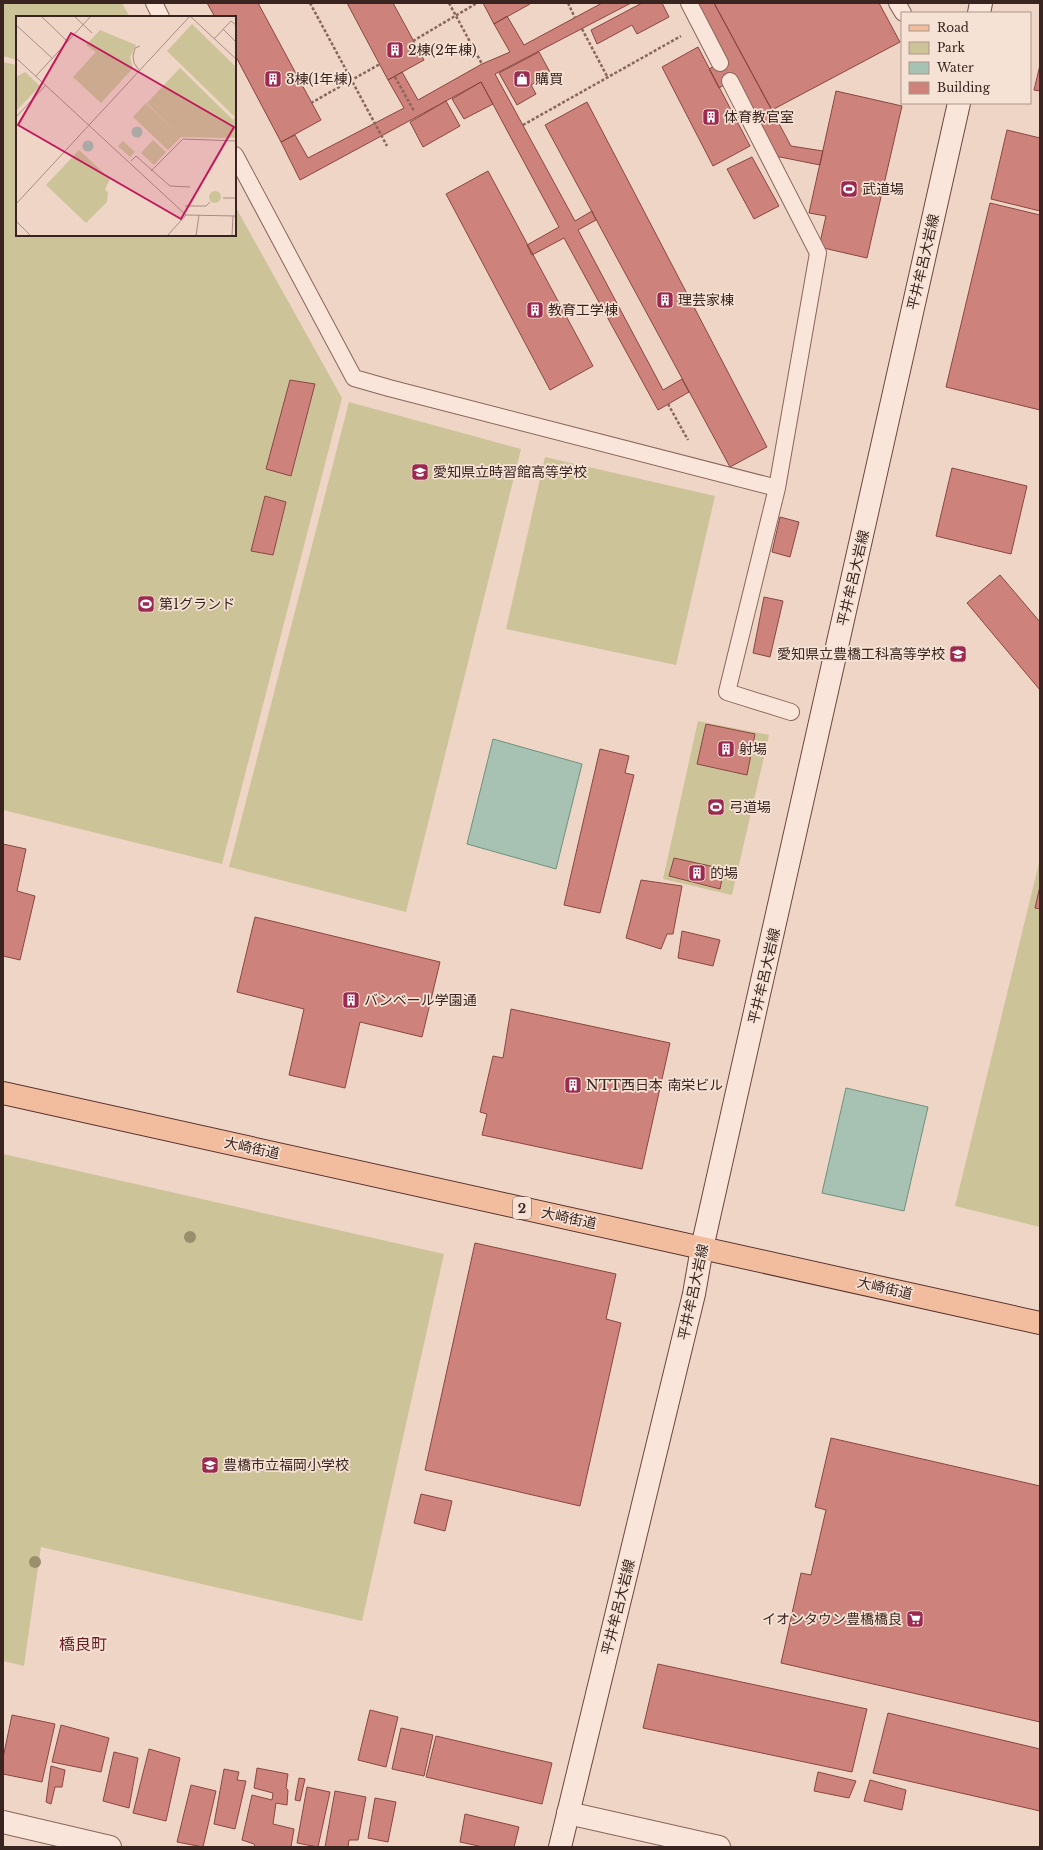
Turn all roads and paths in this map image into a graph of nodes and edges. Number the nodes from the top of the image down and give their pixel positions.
1 (154, 3) edge
2 (310, 3) edge
3 (449, 3) edge
4 (477, 3) edge
5 (568, 3) edge
6 (689, 3) edge
7 (897, 3) edge
8 (902, 12) edge
9 (456, 15) junction
10 (160, 16) edge
11 (576, 18) dead end
12 (701, 25) junction
13 (582, 29) dead end
14 (413, 40) dead end
15 (720, 63) dead end
16 (380, 64) dead end
17 (482, 64) dead end
18 (395, 76) dead end
19 (608, 78) junction
20 (352, 80) junction
21 (730, 81) dead end
22 (312, 103) dead end
23 (959, 104) edge
24 (414, 111) dead end
25 (523, 126) dead end
26 (388, 146) dead end
27 (236, 157) edge
28 (668, 404) dead end
29 (704, 469) junction
30 (777, 488) junction
31 (791, 712) dead end
32 (3, 1093) edge
33 (702, 1248) junction
34 (1040, 1323) edge
35 (568, 1813) junction
36 (3, 1822) edge
37 (87, 1844) edge
38 (110, 1847) edge
39 (560, 1847) edge
40 (719, 1847) edge

1 - 10 lane
2 - 20 path
3 - 9 path
4 - 9 path
5 - 11 path
6 - 12 lane
7 - 8 lane
9 - 14 path
9 - 17 path
12 - 15 lane
12 - 19 path
13 - 19 path
16 - 20 path
18 - 24 path
19 - 25 path
20 - 22 path
20 - 26 path
21 - 30 lane
23 - 33 main road, 平井牟呂大岩線
27 - 29 lane
28 - 29 path
29 - 30 lane
30 - 31 lane
32 - 33 main road, 大崎街道 / 2
33 - 34 main road, 大崎街道 / 2
33 - 35 main road, 平井牟呂大岩線
35 - 39 main road, 平井牟呂大岩線
35 - 40 main road
36 - 37 main road
37 - 38 main road

